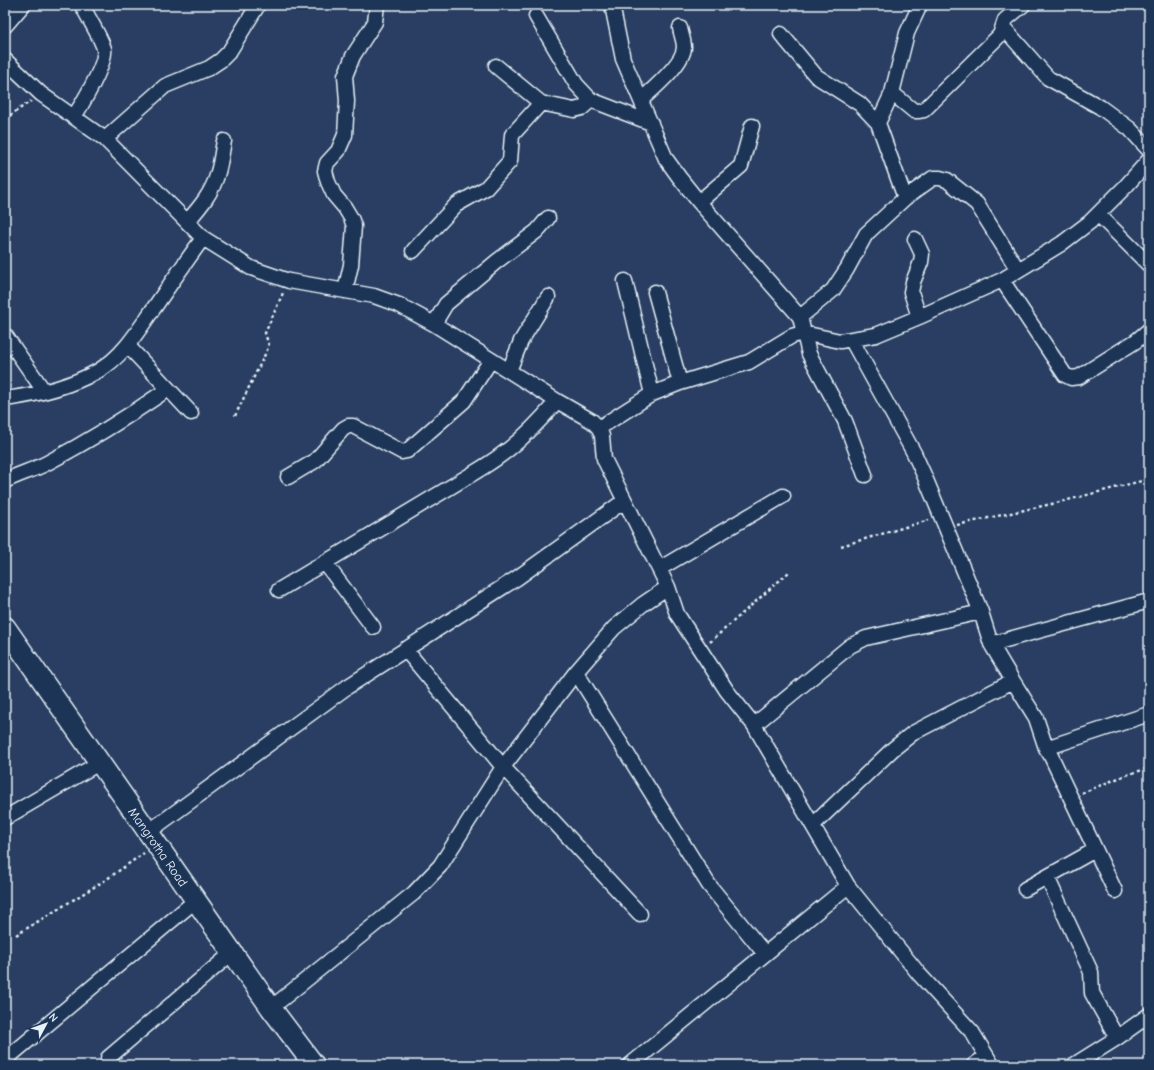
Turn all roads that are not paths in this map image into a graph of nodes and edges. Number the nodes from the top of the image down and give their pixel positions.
1 (23, 5) edge
2 (82, 5) edge
3 (258, 5) edge
4 (378, 5) edge
5 (612, 5) edge
6 (920, 5) edge
7 (1023, 5) edge
8 (536, 16) dead end
9 (5, 26) edge
10 (1003, 27) junction
11 (680, 28) dead end
12 (781, 34) dead end
13 (5, 60) edge
14 (496, 66) dead end
15 (892, 93) junction
16 (591, 100) junction
17 (641, 100) junction
18 (542, 103) junction
19 (74, 117) junction
20 (651, 123) junction
21 (878, 123) junction
22 (752, 126) dead end
23 (105, 139) junction
24 (224, 141) dead end
25 (1149, 150) edge
26 (1149, 160) edge
27 (905, 198) junction
28 (699, 202) junction
29 (1098, 214) junction
30 (548, 218) dead end
31 (187, 222) junction
32 (203, 238) junction
33 (915, 239) dead end
34 (413, 251) dead end
35 (1149, 265) edge
36 (1018, 270) junction
37 (1002, 280) junction
38 (625, 281) dead end
39 (345, 291) junction
40 (655, 292) dead end
41 (548, 297) dead end
42 (800, 317) junction
43 (920, 317) junction
44 (434, 324) junction
45 (1149, 330) edge
46 (804, 333) junction
47 (5, 335) edge
48 (851, 339) junction
49 (128, 346) junction
50 (491, 360) junction
51 (509, 371) junction
52 (680, 383) junction
53 (168, 389) junction
54 (44, 391) junction
55 (652, 394) junction
56 (5, 399) edge
57 (557, 401) junction
58 (191, 413) dead end
59 (600, 428) junction
60 (865, 475) dead end
61 (288, 477) dead end
62 (5, 481) edge
63 (783, 496) dead end
64 (624, 501) junction
65 (325, 563) junction
66 (659, 569) junction
67 (668, 587) junction
68 (279, 590) dead end
69 (1149, 601) edge
70 (981, 612) junction
71 (5, 627) edge
72 (373, 627) dead end
73 (991, 644) junction
74 (405, 650) junction
75 (576, 672) junction
76 (1013, 681) junction
77 (1149, 714) edge
78 (754, 725) junction
79 (1046, 748) junction
80 (99, 763) junction
81 (503, 767) junction
82 (5, 818) edge
83 (813, 825) junction
84 (151, 838) junction
85 (1095, 850) junction
86 (1047, 877) junction
87 (848, 886) junction
88 (1025, 889) dead end
89 (1115, 891) dead end
90 (195, 901) junction
91 (640, 914) dead end
92 (232, 953) junction
93 (765, 954) junction
94 (271, 1008) junction
95 (1149, 1015) edge
96 (1117, 1038) junction
97 (11, 1055) dead end
98 (108, 1058) dead end
99 (989, 1060) edge
100 (314, 1065) edge
101 (630, 1065) edge
102 (974, 1065) edge
103 (1074, 1065) edge

1 - 9 street
2 - 19 street
3 - 23 street
4 - 39 street
5 - 17 street
6 - 15 street
7 - 10 street
8 - 16 street
10 - 15 street
10 - 25 street
11 - 17 street
12 - 21 street
13 - 19 street
14 - 18 street
15 - 21 street
16 - 18 street
16 - 20 street
17 - 20 street
18 - 34 street
19 - 23 street
20 - 28 street
21 - 27 street
22 - 28 street
23 - 31 street
24 - 31 street
26 - 29 street
27 - 36 street
27 - 42 street
28 - 42 street
29 - 35 street
29 - 36 street
30 - 44 street
31 - 32 street
32 - 39 street
32 - 49 street
33 - 43 street
36 - 37 street
37 - 43 street
37 - 45 street
38 - 55 street
39 - 44 street
40 - 52 street
41 - 51 street
42 - 46 street
43 - 48 street
44 - 50 street
46 - 48 street
46 - 52 street
46 - 60 street
47 - 54 street
48 - 70 street
49 - 53 street
49 - 54 street
50 - 51 street
50 - 61 street
51 - 57 street
52 - 55 street
53 - 58 street
53 - 62 street
54 - 56 street
55 - 59 street
57 - 59 street
57 - 65 street
59 - 64 street
63 - 66 street
64 - 66 street
64 - 74 street
65 - 68 street
65 - 72 street
66 - 67 street
67 - 75 street
67 - 78 street
69 - 73 street
70 - 73 street
70 - 78 street
71 - 80 main road, Mangrotha Road
73 - 76 street
74 - 81 street
74 - 84 street
75 - 81 street
75 - 93 street
76 - 79 street
76 - 83 street
77 - 79 street
78 - 83 street
79 - 85 street
80 - 82 street
80 - 84 main road, Mangrotha Road
81 - 91 street
81 - 94 street
83 - 87 street
84 - 90 main road, Mangrotha Road
85 - 86 street
85 - 89 street
86 - 88 street
86 - 96 street
87 - 93 street
87 - 99 street
90 - 92 main road, Mangrotha Road
90 - 97 street
92 - 94 main road, Mangrotha Road
92 - 98 street
93 - 101 street
94 - 100 main road, Mangrotha Road
95 - 96 street
96 - 103 street
99 - 102 street

